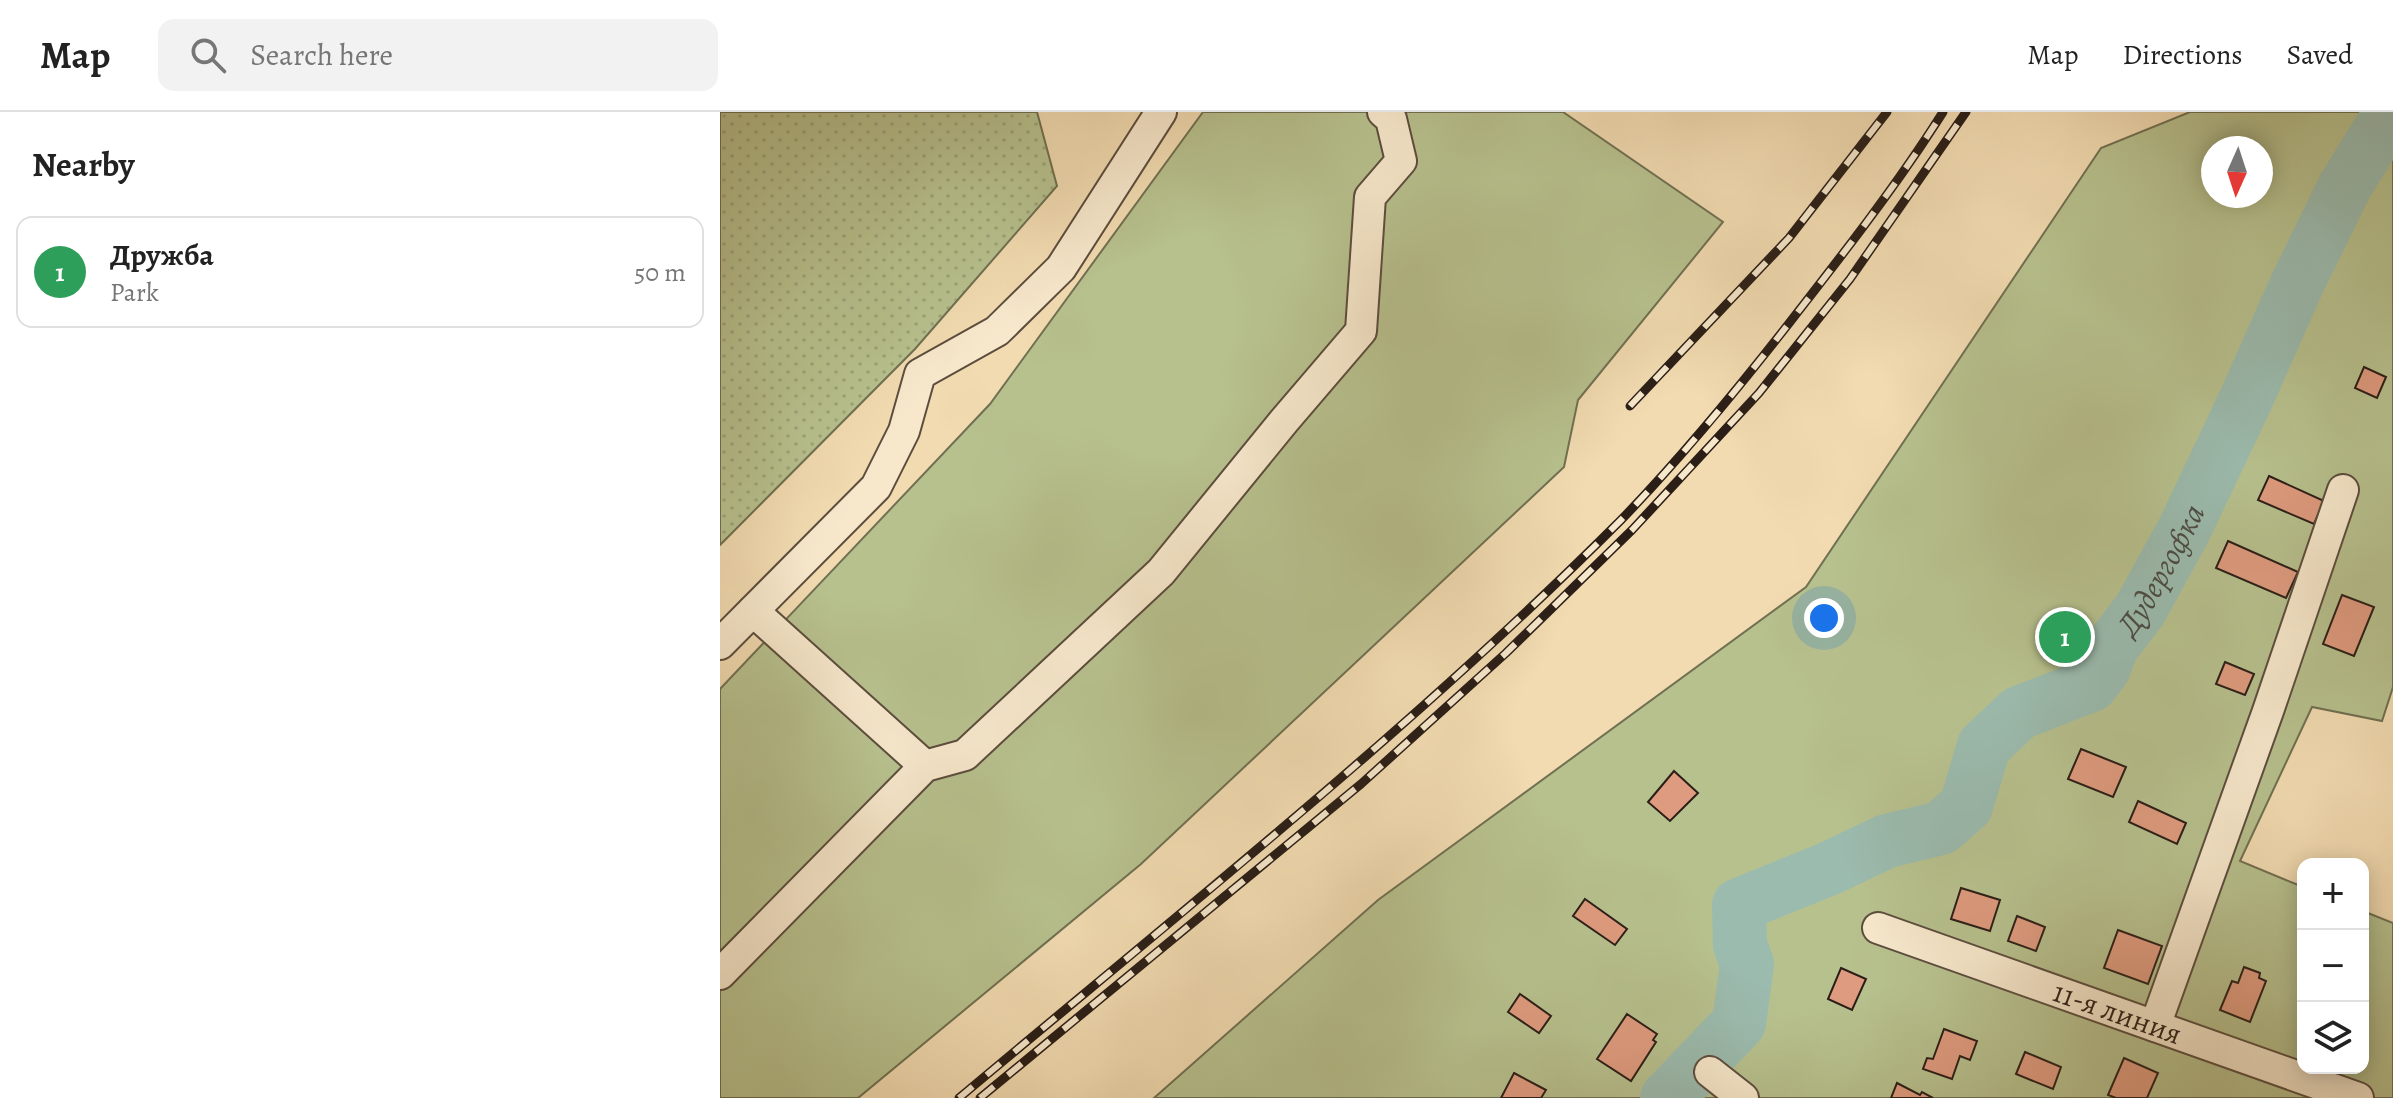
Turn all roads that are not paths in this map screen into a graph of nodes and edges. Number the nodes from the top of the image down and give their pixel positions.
1 (1161, 112) edge
2 (1383, 112) edge
3 (2343, 490) dead end
4 (753, 611) junction
5 (720, 644) edge
6 (925, 766) junction
7 (1878, 928) dead end
8 (720, 974) edge
9 (2155, 1026) junction
10 (1710, 1072) dead end
11 (1743, 1098) edge
12 (2358, 1098) edge

1 - 4 street
2 - 6 street
3 - 9 street
4 - 5 street
4 - 6 street
6 - 8 street
7 - 9 street, 11-я линия
9 - 12 street, 11-я линия
10 - 11 street

